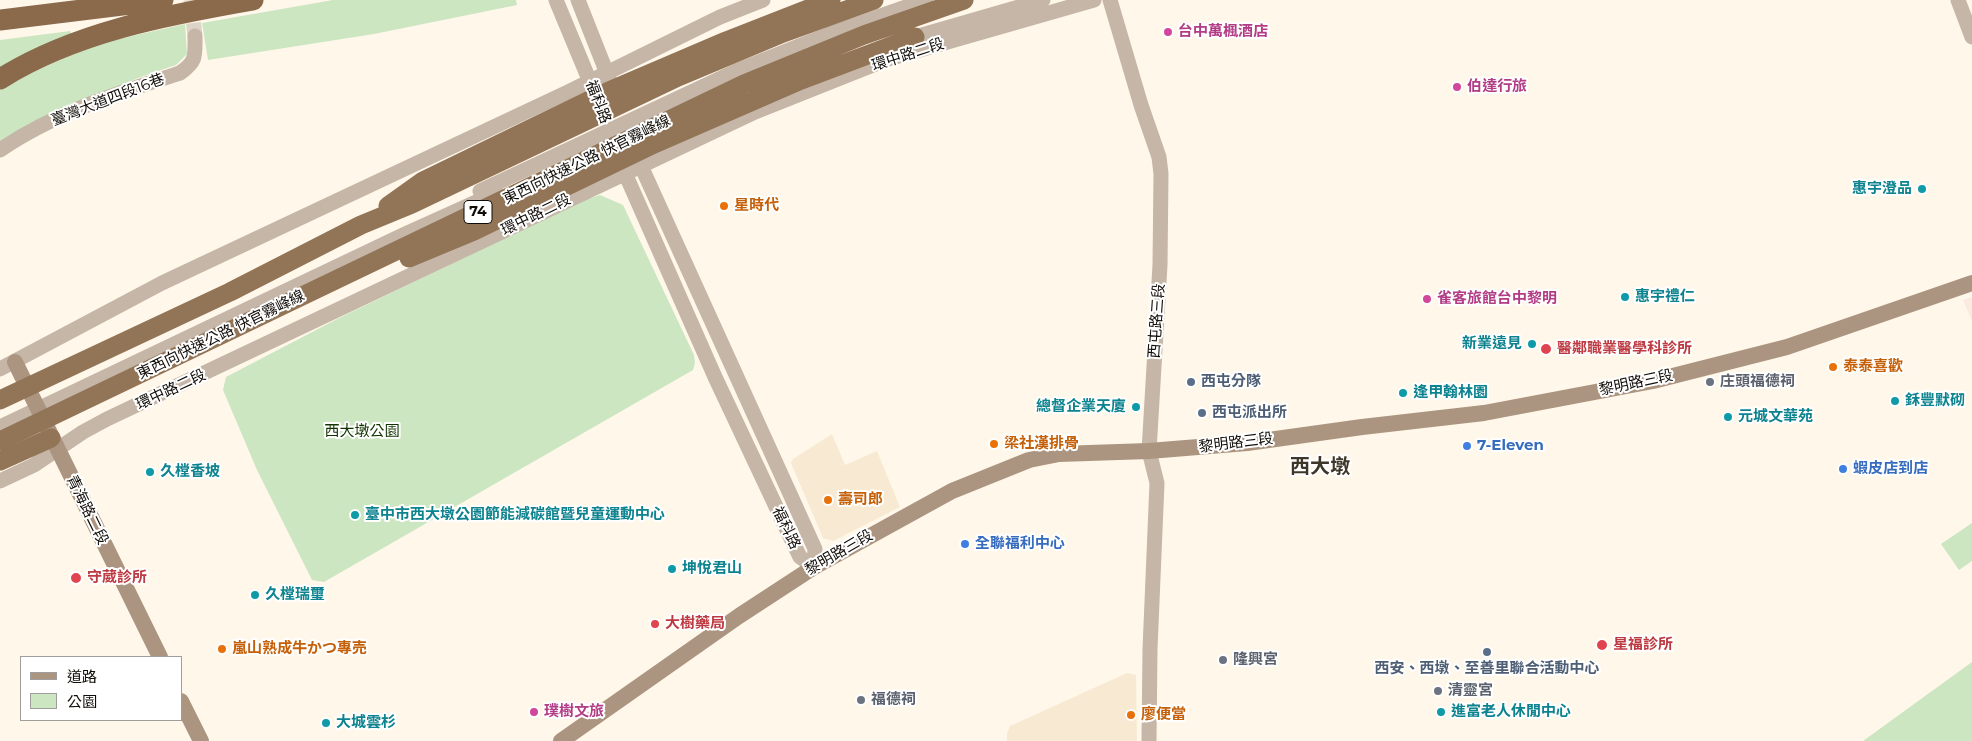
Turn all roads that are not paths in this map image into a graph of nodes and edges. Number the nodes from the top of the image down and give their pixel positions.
1 (163, 0) edge
2 (253, 0) edge
3 (556, 0) edge
4 (578, 0) edge
5 (762, 0) edge
6 (831, 0) edge
7 (874, 0) edge
8 (926, 0) edge
9 (962, 0) edge
10 (1043, 0) edge
11 (1094, 0) edge
12 (1110, 0) edge
13 (1958, 0) edge
14 (0, 20) edge
15 (195, 36) tunnel mouth
16 (915, 37) joint
17 (1972, 37) edge
18 (606, 73) junction
19 (0, 78) edge
20 (590, 81) junction
21 (626, 128) junction
22 (611, 136) junction
23 (0, 150) edge
24 (640, 166) junction
25 (625, 173) junction
26 (360, 225) junction
27 (1972, 282) edge
28 (295, 300) junction
29 (7, 366) edge
30 (0, 400) edge
31 (35, 405) junction
32 (0, 416) edge
33 (0, 427) edge
34 (0, 440) edge
35 (54, 443) junction
36 (1149, 451) junction
37 (0, 461) edge
38 (0, 481) edge
39 (814, 567) junction
40 (160, 656) edge
41 (182, 703) edge
42 (201, 741) edge
43 (561, 741) edge
44 (1149, 741) edge

1 - 14 highway
2 - 19 highway
3 - 20 street, 福科路
4 - 18 street, 福科路
5 - 18 street
6 - 26 highway, 74, bridge
7 - 26 highway, 74, bridge
8 - 21 street
9 - 21 street
9 - 28 highway, 東西向快速公路 快官霧峰線 / 74, bridge
10 - 16 street
11 - 24 street, 環中路二段
12 - 36 street, 西屯路三段
13 - 17 street
15 - 23 street, 臺灣大道四段16巷
16 - 28 highway, 74, bridge
18 - 20 street
18 - 21 street, 福科路
20 - 22 street, 福科路
20 - 29 street
21 - 22 street
21 - 24 street, 福科路
22 - 25 street, 福科路
22 - 31 street
24 - 25 street, 環中路二段
24 - 39 street, 福科路
25 - 35 street, 環中路二段
25 - 39 street, 福科路
26 - 30 highway, 74, bridge
27 - 36 main road, 黎明路三段
28 - 34 highway, 東西向快速公路 快官霧峰線 / 74, bridge
29 - 31 main road, 青海路二段
31 - 32 street
31 - 33 street
31 - 35 main road, 青海路二段
35 - 37 highway
35 - 38 street
35 - 40 main road, 青海路二段
36 - 39 main road, 黎明路三段
36 - 44 street, 西屯路三段
39 - 43 main road, 黎明路三段
41 - 42 main road

